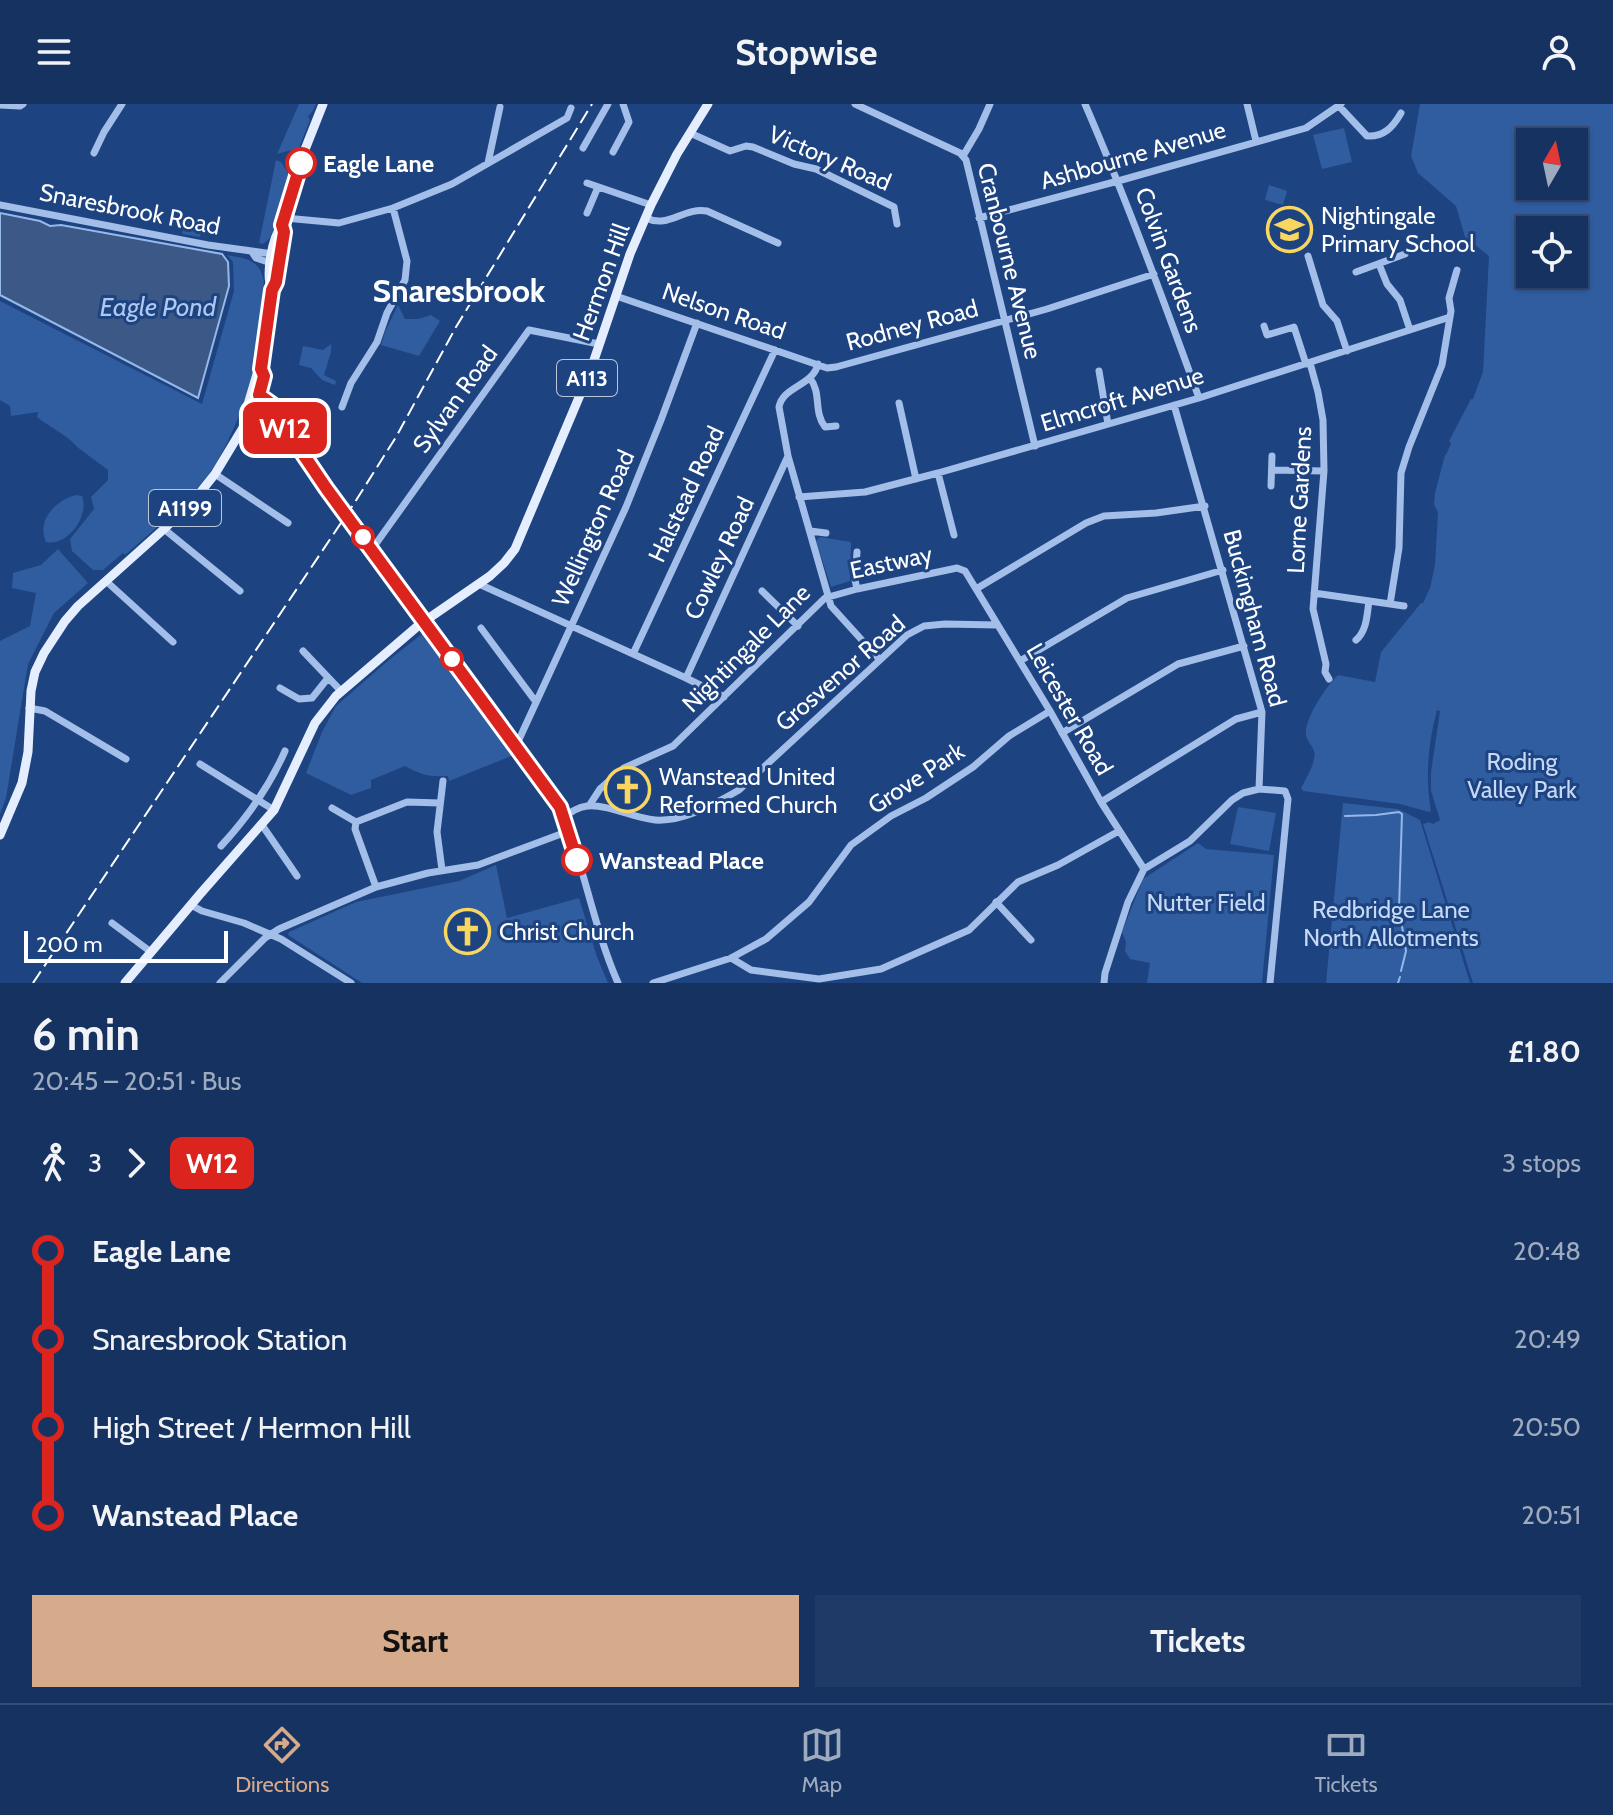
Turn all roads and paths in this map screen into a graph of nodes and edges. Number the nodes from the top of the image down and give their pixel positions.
1 (23, 104) edge
2 (122, 104) edge
3 (323, 104) edge
4 (608, 104) edge
5 (623, 104) edge
6 (708, 104) edge
7 (855, 104) edge
8 (990, 104) edge
9 (1085, 104) edge
10 (1247, 104) edge
11 (0, 105) edge
12 (1339, 105) edge
13 (500, 107) dead end
14 (869, 107) edge
15 (571, 108) dead end
16 (1401, 113) dead end
17 (690, 133) junction
18 (1256, 141) junction
19 (583, 148) dead end
20 (613, 152) dead end
21 (94, 153) dead end
22 (963, 156) junction
23 (488, 163) junction
24 (1118, 181) junction
25 (587, 183) dead end
26 (598, 187) junction
27 (0, 205) edge
28 (651, 205) junction
29 (393, 208) junction
30 (587, 213) dead end
31 (646, 218) junction
32 (979, 218) junction
33 (284, 221) junction
34 (897, 224) dead end
35 (778, 243) dead end
36 (1405, 254) dead end
37 (1308, 256) dead end
38 (275, 259) junction
39 (1379, 264) junction
40 (1457, 270) dead end
41 (1356, 272) dead end
42 (1154, 274) junction
43 (616, 296) junction
44 (1450, 317) junction
45 (1003, 321) junction
46 (697, 323) junction
47 (1264, 326) dead end
48 (1410, 330) junction
49 (599, 344) junction
50 (775, 350) junction
51 (1347, 351) junction
52 (1308, 363) junction
53 (818, 364) junction
54 (1099, 371) dead end
55 (810, 378) junction
56 (254, 398) junction
57 (1199, 398) junction
58 (899, 403) dead end
59 (1174, 405) junction
60 (342, 407) dead end
61 (1108, 424) junction
62 (836, 426) dead end
63 (1035, 446) junction
64 (788, 456) junction
65 (1272, 456) dead end
66 (1272, 470) junction
67 (1324, 471) junction
68 (938, 473) junction
69 (215, 474) junction
70 (916, 479) junction
71 (1271, 486) dead end
72 (799, 497) junction
73 (1205, 506) junction
74 (288, 523) dead end
75 (164, 529) junction
76 (810, 531) junction
77 (826, 533) dead end
78 (954, 535) dead end
79 (371, 548) junction
80 (857, 552) dead end
81 (962, 570) joint
82 (1223, 570) junction
83 (106, 581) junction
84 (479, 584) junction
85 (857, 589) junction
86 (976, 589) junction
87 (240, 591) dead end
88 (762, 591) dead end
89 (1314, 593) junction
90 (829, 597) junction
91 (1369, 601) junction
92 (1390, 604) junction
93 (1404, 606) dead end
94 (425, 621) junction
95 (997, 625) junction
96 (571, 626) junction
97 (798, 626) junction
98 (481, 628) dead end
99 (1356, 640) dead end
100 (173, 642) dead end
101 (1244, 646) junction
102 (303, 651) dead end
103 (633, 654) junction
104 (879, 659) junction
105 (1020, 661) junction
106 (328, 678) junction
107 (686, 678) junction
108 (1329, 679) dead end
109 (280, 688) dead end
110 (341, 691) junction
111 (724, 697) junction
112 (536, 702) junction
113 (29, 708) junction
114 (1050, 711) junction
115 (1262, 712) junction
116 (1062, 733) junction
117 (516, 746) junction
118 (285, 751) dead end
119 (126, 759) dead end
120 (280, 762) junction
121 (200, 764) dead end
122 (293, 769) junction
123 (443, 781) dead end
124 (1259, 789) junction
125 (256, 799) junction
126 (1101, 802) junction
127 (440, 803) junction
128 (589, 806) junction
129 (332, 808) dead end
130 (274, 810) junction
131 (564, 817) junction
132 (356, 822) junction
133 (262, 825) junction
134 (569, 831) junction
135 (1119, 831) junction
136 (0, 835) edge
137 (221, 846) dead end
138 (1144, 869) junction
139 (442, 870) junction
140 (297, 876) dead end
141 (376, 887) junction
142 (996, 902) junction
143 (191, 905) junction
144 (112, 923) dead end
145 (270, 934) junction
146 (1031, 940) dead end
147 (151, 952) junction
148 (731, 958) junction
149 (125, 983) edge
150 (220, 983) edge
151 (351, 983) edge
152 (618, 983) edge
153 (653, 983) edge
154 (1104, 983) edge
155 (1270, 983) edge

1 - 11 street
2 - 21 street
3 - 33 main road, A1199
4 - 19 street
5 - 20 street
6 - 17 main road, Hermon Hill / A113
7 - 14 street, Cranbourne Avenue
8 - 22 street
9 - 24 street, Colvin Gardens
10 - 18 street
12 - 16 street
12 - 18 street, Ashbourne Avenue
13 - 23 street
14 - 22 street, Cranbourne Avenue
15 - 23 street
17 - 28 main road, Hermon Hill / A113
17 - 34 street, Victory Road
18 - 24 street, Ashbourne Avenue
22 - 32 street, Cranbourne Avenue
23 - 29 street
24 - 32 street, Ashbourne Avenue
24 - 42 street, Colvin Gardens
25 - 26 street
26 - 28 street
26 - 30 street
27 - 38 street, Snaresbrook Road
28 - 31 main road, Hermon Hill / A113
29 - 33 street
29 - 60 street
31 - 35 street
31 - 43 main road, Hermon Hill / A113
32 - 45 street, Cranbourne Avenue
33 - 38 main road, A1199
36 - 39 street
37 - 51 street
38 - 56 main road, A1199
39 - 41 street
39 - 48 street
40 - 44 street
42 - 45 street, Rodney Road
42 - 57 street, Colvin Gardens
43 - 46 street, Nelson Road
43 - 49 main road, Hermon Hill / A113
44 - 48 street, Elmcroft Avenue
44 - 92 street
45 - 53 street, Rodney Road
45 - 63 street, Cranbourne Avenue
46 - 50 street, Nelson Road
46 - 96 street, Wellington Road
47 - 52 street, Lorne Gardens
48 - 51 street, Elmcroft Avenue
49 - 79 street, Sylvan Road
49 - 84 main road, Hermon Hill / A113
50 - 53 street, Nelson Road
50 - 103 street, Halstead Road
51 - 52 street, Elmcroft Avenue
52 - 57 street, Elmcroft Avenue
52 - 67 street, Lorne Gardens
53 - 55 street, Nightingale Lane
54 - 61 street
55 - 62 street
55 - 64 street, Nightingale Lane
56 - 69 main road, A1199
56 - 79 street
57 - 59 street, Elmcroft Avenue
58 - 70 street
59 - 61 street, Elmcroft Avenue
59 - 73 street, Buckingham Road
61 - 63 street, Elmcroft Avenue
63 - 68 street, Elmcroft Avenue
64 - 72 street, Nightingale Lane
64 - 107 street, Cowley Road
65 - 66 street
66 - 67 street
66 - 71 street
67 - 89 street, Lorne Gardens
68 - 70 street, Elmcroft Avenue
68 - 78 street
69 - 74 street
69 - 75 main road, A1199
70 - 72 street, Elmcroft Avenue
72 - 76 street, Nightingale Lane
73 - 82 street, Buckingham Road
73 - 86 street
75 - 83 main road, A1199
75 - 87 street
76 - 77 street
76 - 90 street, Nightingale Lane
79 - 94 street
80 - 85 street
81 - 85 street, Eastway
81 - 86 street, Leicester Road
82 - 101 street, Buckingham Road
82 - 105 street
83 - 100 street
83 - 113 main road, A1199
84 - 94 main road, Hermon Hill / A113
84 - 96 street
85 - 90 street, Eastway
86 - 95 street, Leicester Road
88 - 97 street
89 - 91 street
89 - 108 street, Lorne Gardens
90 - 97 street, Nightingale Lane
90 - 104 street
91 - 92 street
91 - 99 street
92 - 93 street
94 - 110 main road, A113
94 - 117 street
95 - 104 street, Grosvenor Road
95 - 105 street, Leicester Road
96 - 103 street
96 - 112 street, Wellington Road
97 - 111 street, Nightingale Lane
98 - 112 street
101 - 115 street, Buckingham Road
101 - 116 street
102 - 106 street
103 - 107 street
104 - 128 street, Grosvenor Road
105 - 114 street, Leicester Road
106 - 109 street
106 - 110 street
107 - 111 street
110 - 122 main road, A113
111 - 128 street, Nightingale Lane
112 - 117 street, Wellington Road
113 - 119 street
113 - 136 main road, A1199
114 - 116 street, Leicester Road
114 - 148 street, Grove Park
115 - 124 street, Buckingham Road
115 - 126 street
116 - 126 street, Leicester Road
117 - 131 street
118 - 120 street
120 - 122 street
120 - 125 street
121 - 125 street
122 - 130 main road, A113
123 - 127 street
124 - 138 street
124 - 155 street
125 - 130 street
125 - 137 street
126 - 135 street, Leicester Road
127 - 132 street
127 - 139 street
128 - 131 street, Nightingale Lane
129 - 132 street
130 - 133 main road, A113
131 - 134 street
132 - 141 street
133 - 140 street
133 - 143 main road, A113
134 - 139 street
134 - 152 street
135 - 138 street, Leicester Road
135 - 142 street
138 - 154 street
139 - 141 street
141 - 145 street
142 - 146 street
142 - 148 street
143 - 145 street
143 - 147 main road, A113
144 - 147 street
145 - 150 street
145 - 151 street
147 - 149 main road, A113
148 - 153 street, Grove Park

